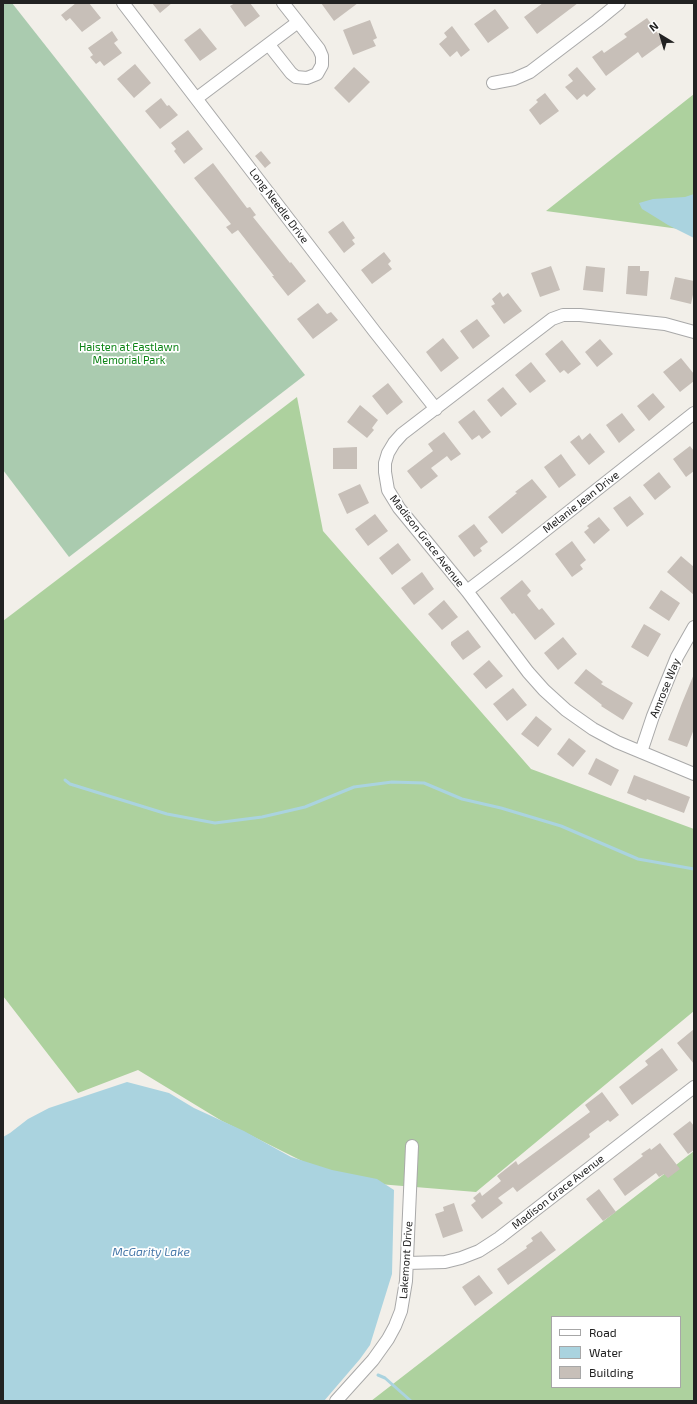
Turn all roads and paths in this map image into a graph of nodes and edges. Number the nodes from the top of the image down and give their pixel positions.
1 (123, 3) edge
2 (283, 3) edge
3 (619, 3) edge
4 (298, 22) junction
5 (269, 45) junction
6 (493, 83) dead end
7 (197, 98) junction
8 (694, 332) edge
9 (436, 409) junction
10 (694, 413) edge
11 (466, 591) junction
12 (694, 627) edge
13 (641, 752) junction
14 (694, 774) edge
15 (694, 1087) edge
16 (412, 1146) dead end
17 (407, 1263) junction
18 (336, 1401) edge

1 - 7 street, Long Needle Drive
2 - 4 street
3 - 6 street
4 - 5 street
4 - 5 street
5 - 7 street
7 - 9 street, Long Needle Drive
8 - 9 street, Madison Grace Avenue
9 - 11 street, Madison Grace Avenue
10 - 11 street, Melanie Jean Drive
11 - 13 street, Madison Grace Avenue
12 - 13 street, Amrose Way
13 - 14 street, Madison Grace Avenue
15 - 17 street, Madison Grace Avenue
16 - 17 street, Lakemont Drive
17 - 18 street, Lakemont Drive

